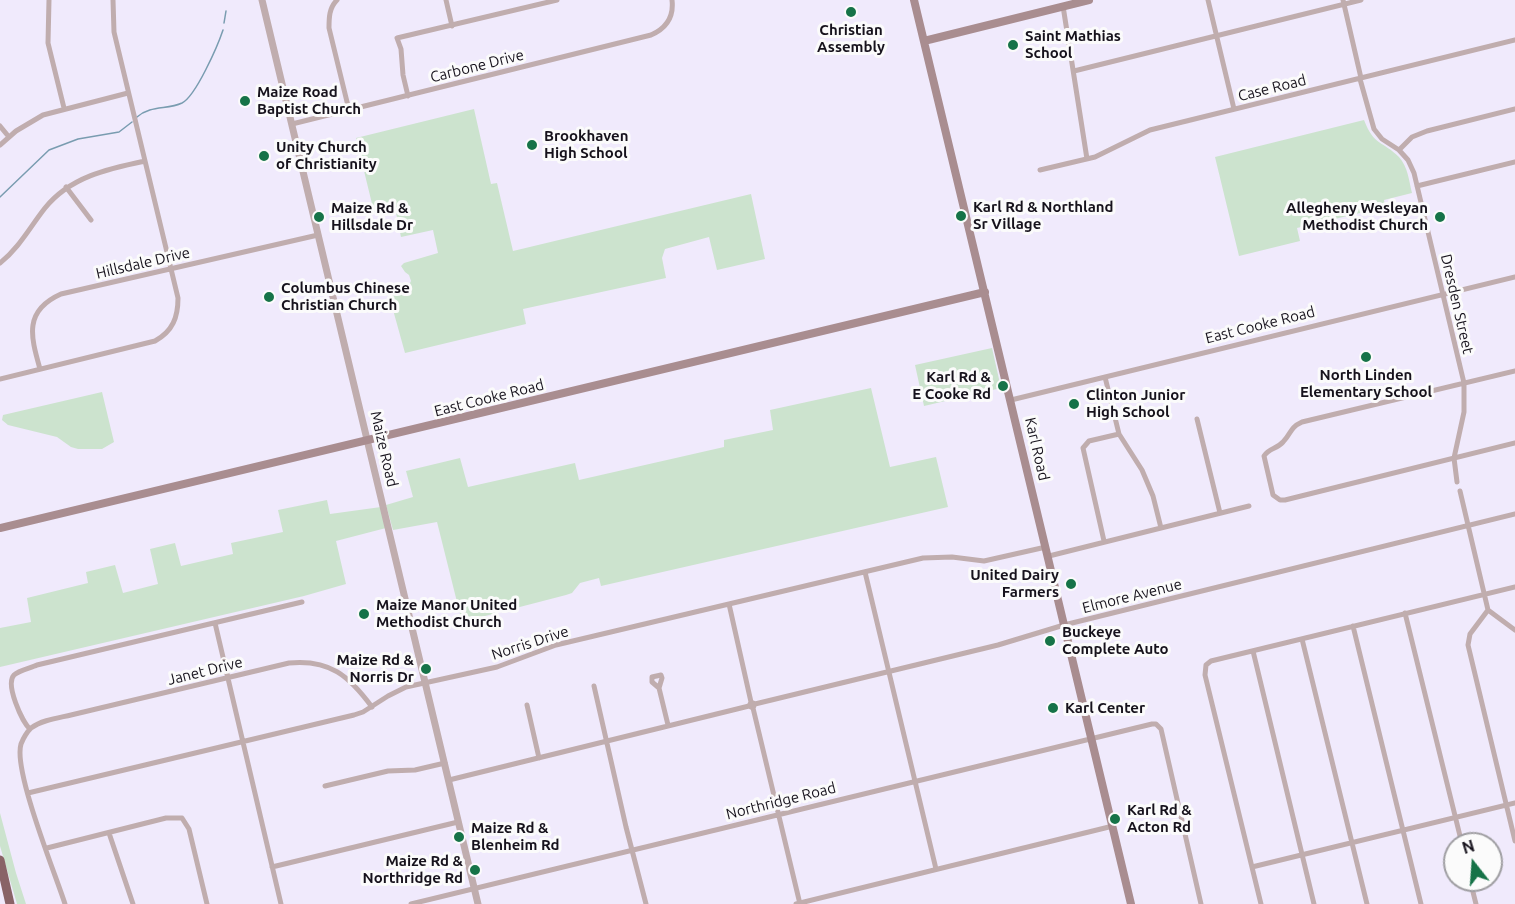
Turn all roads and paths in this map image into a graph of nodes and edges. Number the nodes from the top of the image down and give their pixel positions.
1 (49, 0) edge
2 (113, 0) edge
3 (262, 0) edge
4 (337, 0) edge
5 (446, 0) edge
6 (557, 0) edge
7 (672, 0) edge
8 (914, 0) edge
9 (1089, 0) edge
10 (1208, 0) edge
11 (1361, 0) edge
12 (1343, 2) edge
13 (1063, 6) junction
14 (452, 26) junction
15 (1216, 36) junction
16 (1515, 40) edge
17 (924, 41) junction
18 (1074, 71) junction
19 (1361, 79) junction
20 (128, 93) junction
21 (408, 96) junction
22 (64, 108) junction
23 (1515, 109) edge
24 (349, 110) junction
25 (1234, 110) junction
26 (292, 124) junction
27 (0, 126) edge
28 (9, 137) junction
29 (0, 145) edge
30 (1399, 150) junction
31 (1087, 159) junction
32 (144, 161) junction
33 (1515, 162) edge
34 (1040, 170) dead end
35 (1417, 186) junction
36 (66, 188) junction
37 (91, 220) dead end
38 (318, 235) junction
39 (0, 263) edge
40 (171, 269) junction
41 (1515, 277) edge
42 (985, 292) junction
43 (1443, 294) junction
44 (40, 369) junction
45 (1515, 371) edge
46 (1105, 377) junction
47 (0, 379) edge
48 (1464, 383) junction
49 (1011, 400) junction
50 (1197, 419) dead end
51 (1119, 434) junction
52 (368, 441) junction
53 (1515, 443) edge
54 (1454, 458) junction
55 (1457, 482) dead end
56 (1460, 491) dead end
57 (1250, 506) dead end
58 (1220, 513) junction
59 (1515, 514) edge
60 (1468, 526) junction
61 (0, 528) edge
62 (1161, 528) junction
63 (1104, 541) junction
64 (1047, 551) junction
65 (865, 572) junction
66 (1515, 587) edge
67 (1484, 594) junction
68 (302, 602) dead end
69 (729, 604) junction
70 (1488, 610) junction
71 (1405, 613) junction
72 (215, 623) junction
73 (1065, 625) junction
74 (1353, 626) junction
75 (1515, 630) edge
76 (1302, 639) junction
77 (1253, 651) junction
78 (888, 672) junction
79 (228, 677) junction
80 (426, 684) junction
81 (594, 687) dead end
82 (659, 688) dead end
83 (527, 705) dead end
84 (752, 705) junction
85 (372, 707) junction
86 (668, 725) junction
87 (30, 729) junction
88 (1092, 738) junction
89 (607, 741) junction
90 (242, 742) junction
91 (539, 758) junction
92 (445, 763) junction
93 (449, 780) junction
94 (914, 781) junction
95 (326, 786) dead end
96 (28, 793) junction
97 (1515, 803) edge
98 (1506, 805) junction
99 (779, 814) junction
100 (1455, 818) junction
101 (458, 822) junction
102 (1113, 826) junction
103 (1403, 829) junction
104 (109, 832) junction
105 (1459, 832) edge
106 (1515, 841) edge
107 (1352, 843) junction
108 (47, 848) junction
109 (633, 850) junction
110 (1302, 855) junction
111 (0, 860) edge
112 (272, 867) junction
113 (1252, 867) junction
114 (936, 870) junction
115 (0, 886) edge
116 (474, 889) junction
117 (9, 904) edge
118 (65, 904) edge
119 (133, 904) edge
120 (207, 904) edge
121 (281, 904) edge
122 (411, 904) edge
123 (478, 904) edge
124 (646, 904) edge
125 (799, 904) edge
126 (1131, 904) edge
127 (1201, 904) edge
128 (1261, 904) edge
129 (1314, 904) edge
130 (1367, 904) edge
131 (1421, 904) edge

1 - 22 street
2 - 20 street
3 - 26 street, Maize Road
4 - 24 street
5 - 14 street
6 - 14 street
7 - 21 street, Carbone Drive
8 - 17 main road, Karl Road
9 - 13 main road
10 - 15 street
11 - 12 street
12 - 15 street
12 - 19 street, Dresden Street
13 - 17 main road
13 - 18 street
14 - 21 street
15 - 18 street
15 - 25 street
16 - 19 street, Case Road
17 - 42 main road, Karl Road
18 - 31 street
19 - 25 street, Case Road
19 - 30 street, Dresden Street
20 - 22 street
20 - 32 street
21 - 24 street, Carbone Drive
22 - 28 street
23 - 30 street
24 - 26 street, Carbone Drive
25 - 31 street, Case Road
26 - 38 street, Maize Road
27 - 28 street
28 - 29 street
30 - 35 street, Dresden Street
31 - 34 street, Case Road
32 - 36 street
32 - 40 street
33 - 35 street
35 - 43 street, Dresden Street
36 - 37 street
36 - 39 street
38 - 40 street, Hillsdale Drive
38 - 52 street, Maize Road
40 - 44 street
40 - 44 street, Hillsdale Drive
41 - 43 street, East Cooke Road
42 - 49 main road, Karl Road
42 - 52 main road, East Cooke Road
43 - 46 street, East Cooke Road
43 - 48 street, Dresden Street
44 - 47 street
45 - 48 street
46 - 49 street, East Cooke Road
46 - 51 street
48 - 54 street, Dresden Street
48 - 54 street
49 - 64 main road, Karl Road
50 - 58 street
51 - 62 street
51 - 63 street
52 - 61 main road, East Cooke Road
52 - 80 street, Maize Road
53 - 54 street
54 - 55 street, Dresden Street
56 - 60 street
57 - 58 street, Norris Drive
58 - 62 street, Norris Drive
59 - 60 street, Elmore Avenue
60 - 67 street
60 - 73 street, Elmore Avenue
62 - 63 street, Norris Drive
63 - 64 street, Norris Drive
64 - 65 street, Norris Drive
64 - 73 main road, Karl Road
65 - 69 street, Norris Drive
65 - 78 street
66 - 67 street
67 - 70 street
67 - 71 street
68 - 72 street
69 - 80 street, Norris Drive
69 - 84 street
70 - 75 street
70 - 98 street
71 - 74 street
71 - 100 street
72 - 79 street
72 - 87 street
73 - 78 street, Elmore Avenue
73 - 88 main road, Karl Road
74 - 76 street
74 - 103 street
76 - 77 street
76 - 107 street
77 - 110 street
77 - 113 street
78 - 84 street, Elmore Avenue
78 - 94 street
79 - 85 street, Janet Drive
79 - 87 street, Janet Drive
79 - 90 street
80 - 85 street, Norris Drive
80 - 92 street, Maize Road
81 - 89 street
82 - 86 street
83 - 91 street
84 - 86 street, Elmore Avenue
84 - 99 street
85 - 90 street, Norris Drive
86 - 89 street, Elmore Avenue
87 - 96 street
88 - 94 street, Northridge Road
88 - 102 main road, Karl Road
88 - 127 street, Northridge Road
89 - 91 street, Elmore Avenue
89 - 109 street
90 - 96 street, Norris Drive
90 - 112 street
91 - 93 street, Elmore Avenue
92 - 93 street, Maize Road
92 - 95 street
93 - 101 street, Maize Road
94 - 99 street, Northridge Road
94 - 114 street
96 - 108 street
97 - 98 street
98 - 100 street
98 - 106 street
99 - 109 street, Northridge Road
99 - 125 street
100 - 103 street
100 - 105 street
101 - 112 street
101 - 116 street, Maize Road
102 - 114 street
102 - 126 main road, Karl Road
103 - 107 street
103 - 131 street
104 - 108 street
104 - 119 street
104 - 120 street
107 - 110 street
107 - 130 street
108 - 118 street
109 - 116 street, Northridge Road
109 - 124 street
110 - 113 street
110 - 129 street
111 - 117 highway
112 - 121 street
113 - 128 street
114 - 125 street
115 - 117 highway
116 - 122 street, Northridge Road
116 - 123 street, Maize Road

